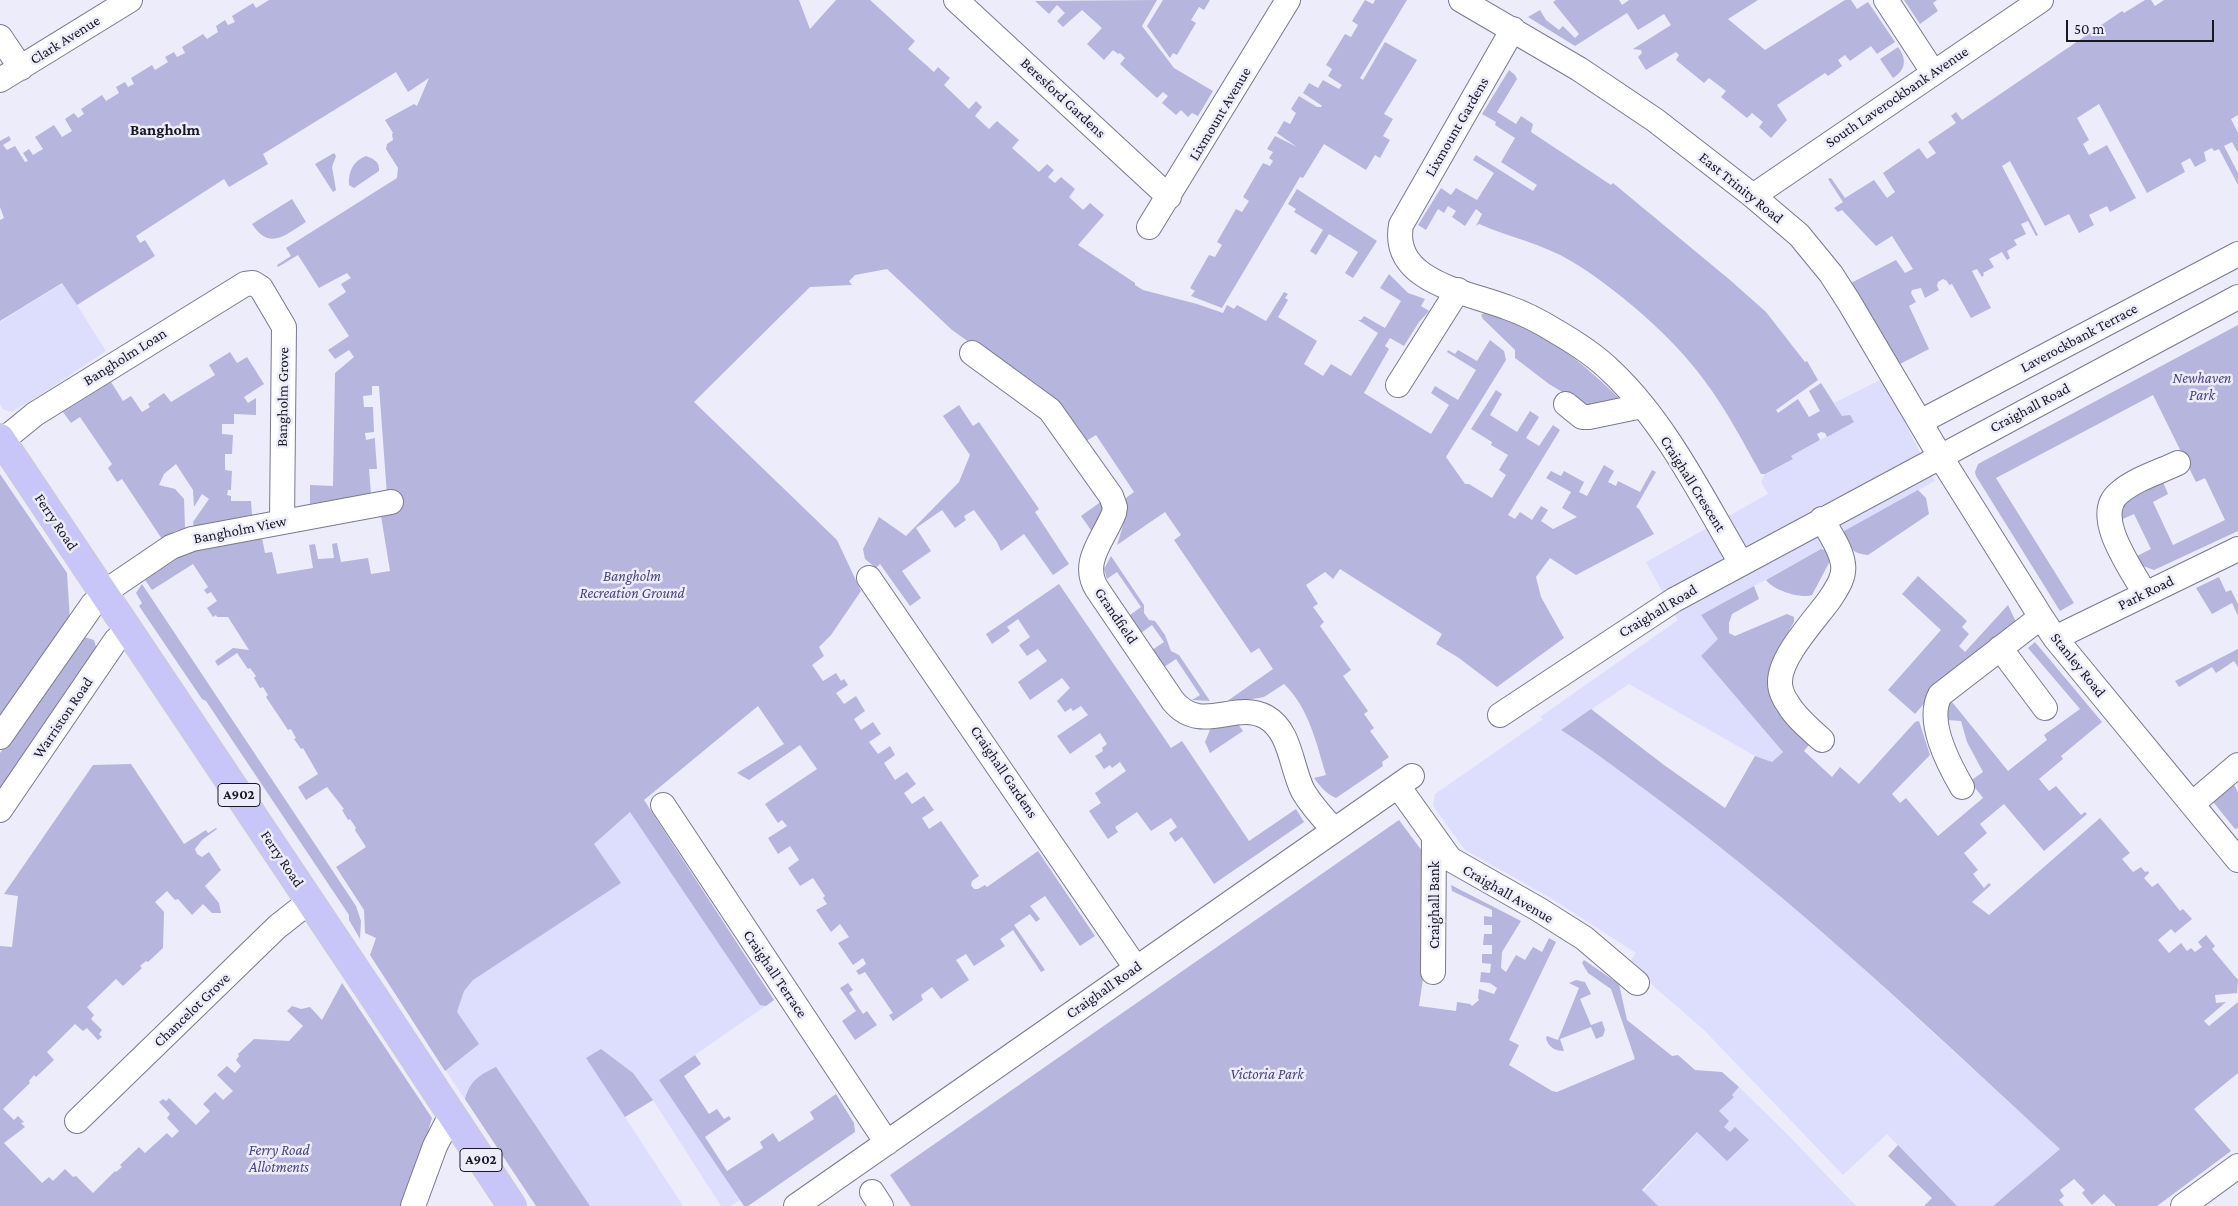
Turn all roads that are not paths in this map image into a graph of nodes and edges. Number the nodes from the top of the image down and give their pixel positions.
1 (130, 0) edge
2 (956, 0) edge
3 (1288, 0) edge
4 (1461, 0) edge
5 (1886, 0) edge
6 (2041, 0) edge
7 (1513, 29) junction
8 (0, 37) edge
9 (21, 68) junction
10 (1933, 72) junction
11 (0, 80) edge
12 (1753, 196) junction
13 (1170, 197) junction
14 (1401, 225) joint
15 (1150, 227) dead end
16 (2238, 254) edge
17 (253, 283) joint
18 (1458, 290) junction
19 (2238, 297) edge
20 (972, 352) dead end
21 (1398, 385) dead end
22 (1566, 404) dead end
23 (1642, 406) junction
24 (1920, 422) junction
25 (1, 439) edge
26 (1940, 456) junction
27 (2178, 463) dead end
28 (391, 502) dead end
29 (1822, 519) junction
30 (282, 522) junction
31 (2238, 550) edge
32 (1741, 563) junction
33 (869, 578) dead end
34 (104, 594) junction
35 (2145, 594) junction
36 (2041, 617) junction
37 (129, 630) junction
38 (2055, 638) junction
39 (2000, 648) junction
40 (2045, 708) dead end
41 (1500, 715) dead end
42 (0, 738) edge
43 (1822, 740) dead end
44 (2238, 765) edge
45 (1402, 783) joint
46 (1962, 786) dead end
47 (2192, 804) junction
48 (663, 805) dead end
49 (0, 810) edge
50 (1334, 830) junction
51 (1434, 838) junction
52 (2238, 860) edge
53 (310, 901) junction
54 (1136, 968) junction
55 (1434, 972) dead end
56 (1637, 983) dead end
57 (450, 1115) junction
58 (77, 1121) dead end
59 (887, 1143) junction
60 (2233, 1169) edge
61 (413, 1206) edge
62 (512, 1206) edge
63 (796, 1206) edge
64 (2183, 1206) edge

1 - 9 street, Clark Avenue
2 - 13 street, Beresford Gardens
3 - 13 street, Lixmount Avenue
4 - 7 street, East Trinity Road
5 - 10 street
6 - 10 street, South Laverockbank Avenue
7 - 12 street, East Trinity Road
7 - 14 street, Lixmount Gardens
8 - 9 street
9 - 11 street, Clark Avenue
10 - 12 street, South Laverockbank Avenue
12 - 24 street, East Trinity Road
13 - 15 street, Lixmount Avenue
14 - 18 street, Craighall Crescent
16 - 24 street, Laverockbank Terrace
17 - 25 street, Bangholm Loan
17 - 30 street, Bangholm Grove
18 - 21 street
18 - 23 street, Craighall Crescent
19 - 26 street, Craighall Road
20 - 50 street, Grandfield
22 - 23 street
23 - 32 street, Craighall Crescent
24 - 26 street, East Trinity Road
25 - 34 main road, Ferry Road / A902
26 - 29 street, Craighall Road
26 - 36 street, Stanley Road
27 - 35 street
28 - 30 street, Bangholm View
29 - 32 street, Craighall Road
29 - 43 street
30 - 34 street, Bangholm View
31 - 35 street, Park Road
32 - 41 street, Craighall Road
33 - 54 street, Craighall Gardens
34 - 37 main road, Ferry Road / A902
34 - 42 street
35 - 38 street, Park Road
36 - 38 street, Stanley Road
36 - 39 street
37 - 49 street, Warriston Road
37 - 53 main road, Ferry Road / A902
38 - 47 street, Stanley Road
39 - 40 street
39 - 46 street
44 - 47 street
45 - 50 street, Craighall Road
45 - 51 street, Craighall Avenue
47 - 52 street, Stanley Road
48 - 59 street, Craighall Terrace
50 - 54 street, Craighall Road
51 - 55 street, Craighall Bank
51 - 56 street, Craighall Avenue
53 - 57 main road, Ferry Road / A902
53 - 58 street, Chancelot Grove
54 - 59 street, Craighall Road
57 - 61 street
57 - 62 main road, Ferry Road / A902
59 - 63 street, Craighall Road
60 - 64 street

